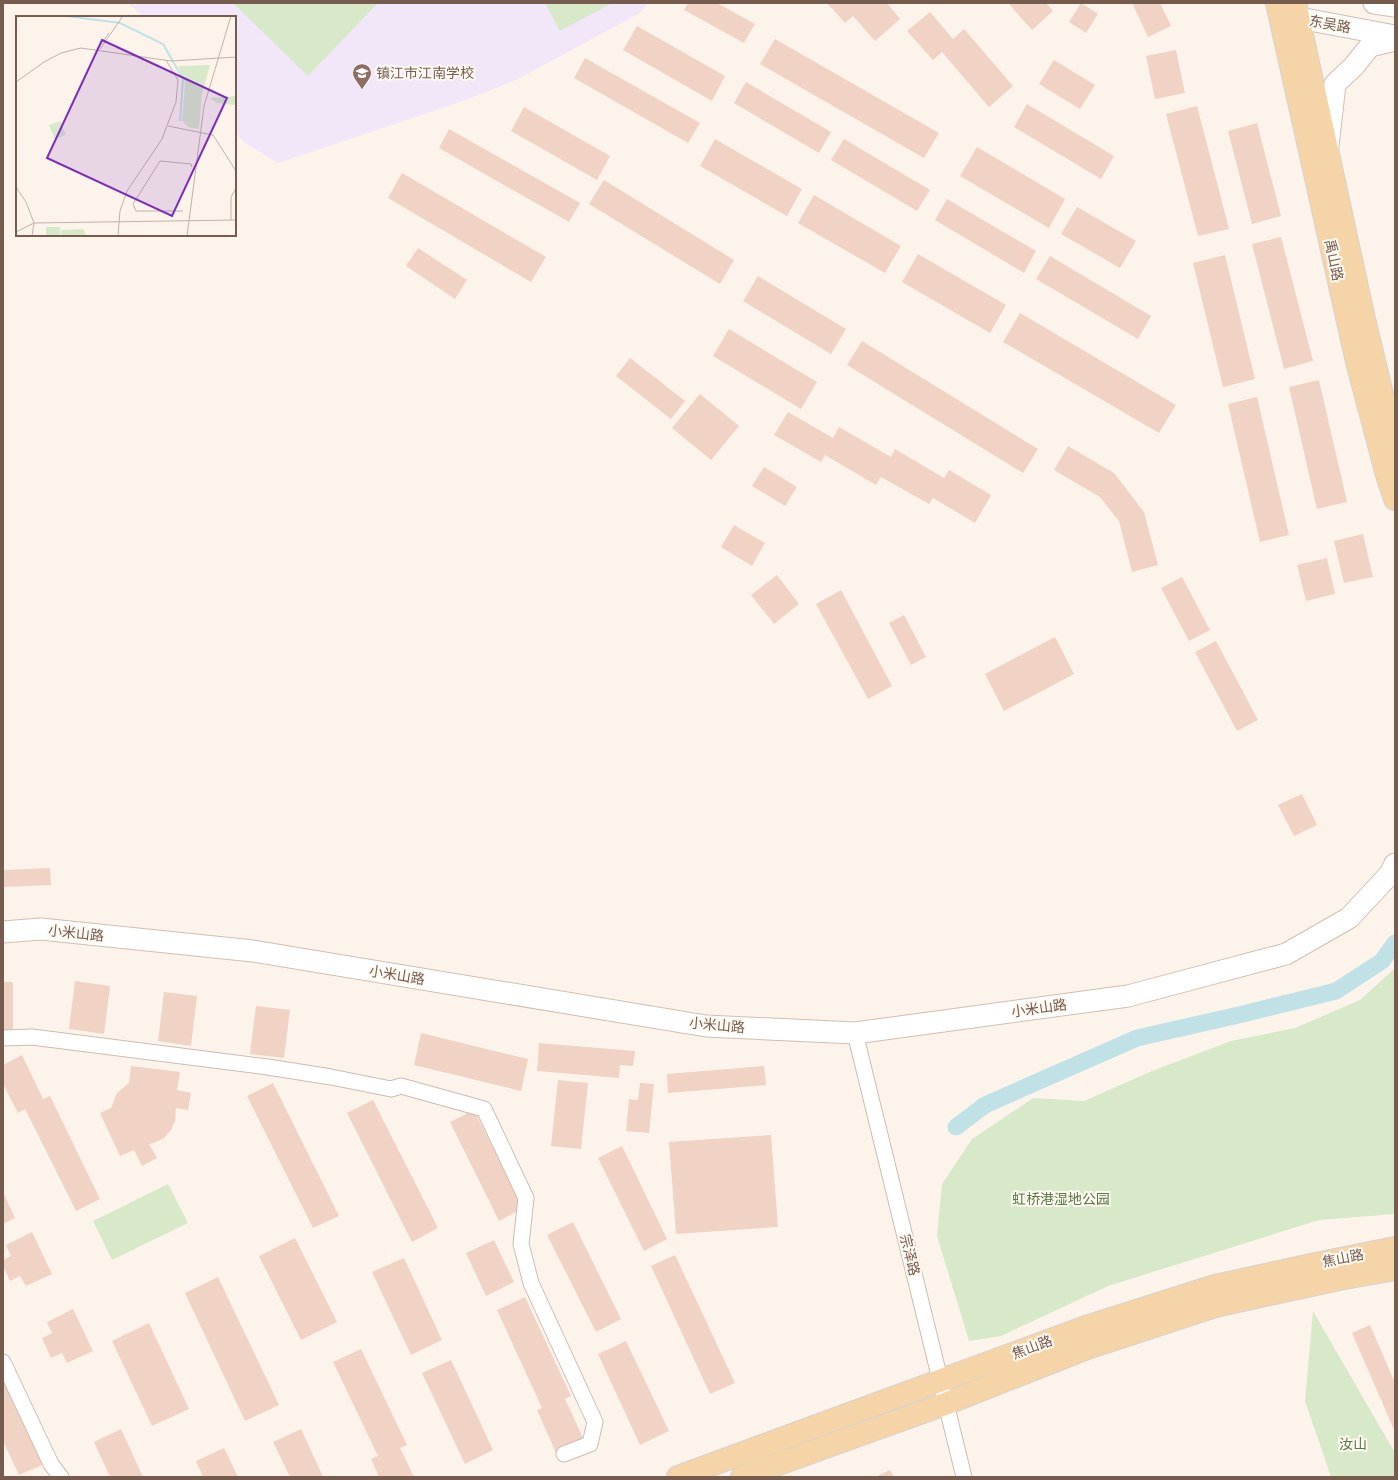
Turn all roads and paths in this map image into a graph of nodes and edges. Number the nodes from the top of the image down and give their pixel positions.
1 (1374, 3) edge
2 (1395, 6) edge
3 (1288, 11) edge
4 (1395, 36) edge
5 (1395, 40) edge
6 (1328, 149) junction
7 (1395, 448) edge
8 (1395, 499) edge
9 (1395, 864) edge
10 (3, 932) edge
11 (855, 1033) junction
12 (3, 1038) edge
13 (1395, 1248) edge
14 (1395, 1269) edge
15 (3, 1362) edge
16 (941, 1381) junction
17 (945, 1404) junction
18 (564, 1454) dead end
19 (61, 1477) edge
20 (678, 1477) edge
21 (742, 1477) edge
22 (964, 1477) edge

1 - 2 street
3 - 4 street, 东吴路
3 - 6 main road, 禹山路
3 - 8 main road, 禹山路
5 - 6 street
6 - 7 main road, 禹山路
9 - 11 street, 小米山路
10 - 11 street, 小米山路
11 - 16 street, 宗泽路
12 - 18 street
13 - 16 main road, 焦山路
14 - 17 main road, 焦山路
15 - 19 street
16 - 17 street, 宗泽路
16 - 20 main road, 焦山路
17 - 21 main road, 焦山路
17 - 22 street, 宗泽路

